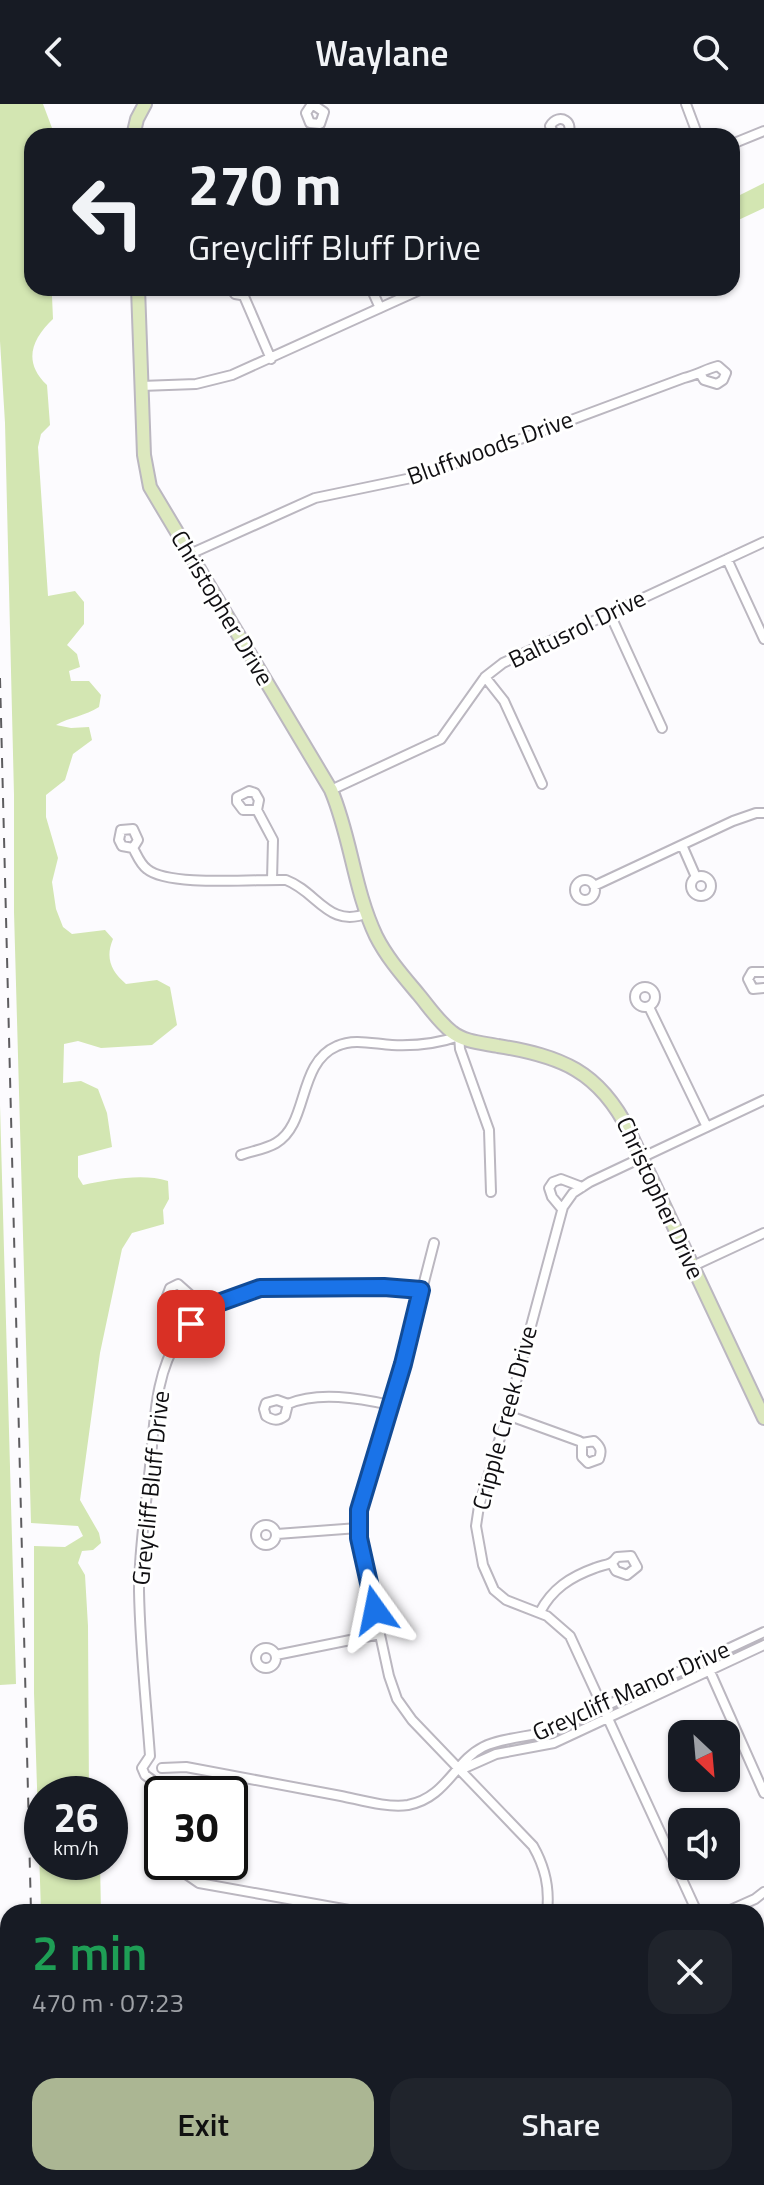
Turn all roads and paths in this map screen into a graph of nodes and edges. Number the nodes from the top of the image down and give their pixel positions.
1 (145, 104) edge
2 (686, 104) edge
3 (135, 128) edge
4 (551, 128) edge
5 (569, 128) edge
6 (695, 128) edge
7 (764, 131) edge
8 (740, 141) edge
9 (138, 296) edge
10 (248, 296) edge
11 (375, 296) edge
12 (406, 296) edge
13 (380, 308) junction
14 (271, 359) junction
15 (701, 375) dead end
16 (141, 386) junction
17 (764, 542) edge
18 (190, 554) junction
19 (727, 559) junction
20 (609, 612) junction
21 (764, 639) edge
22 (485, 677) junction
23 (662, 728) dead end
24 (542, 784) dead end
25 (331, 790) junction
26 (257, 810) dead end
27 (764, 813) edge
28 (682, 845) junction
29 (133, 848) dead end
30 (696, 877) dead end
31 (272, 880) junction
32 (594, 886) dead end
33 (368, 913) junction
34 (764, 972) edge
35 (764, 988) edge
36 (649, 1007) dead end
37 (459, 1036) junction
38 (764, 1100) edge
39 (707, 1127) junction
40 (241, 1155) dead end
41 (642, 1157) junction
42 (582, 1187) junction
43 (491, 1192) dead end
44 (562, 1209) junction
45 (764, 1233) edge
46 (434, 1243) dead end
47 (693, 1266) junction
48 (421, 1290) junction
49 (206, 1309) junction
50 (191, 1324) junction
51 (288, 1404) dead end
52 (390, 1405) junction
53 (507, 1415) junction
54 (764, 1418) edge
55 (582, 1443) dead end
56 (358, 1528) junction
57 (277, 1534) dead end
58 (612, 1564) dead end
59 (540, 1612) junction
60 (764, 1632) edge
61 (380, 1634) junction
62 (764, 1645) edge
63 (276, 1655) dead end
64 (704, 1659) junction
65 (709, 1670) junction
66 (602, 1708) junction
67 (606, 1719) junction
68 (150, 1756) junction
69 (162, 1768) junction
70 (460, 1770) junction
71 (146, 1776) edge
72 (158, 1776) edge
73 (764, 1793) edge
74 (195, 1880) edge
75 (764, 1892) edge
76 (316, 1904) edge
77 (547, 1904) edge
78 (693, 1904) edge
79 (744, 1904) edge
80 (764, 2106) edge
81 (764, 2117) edge

1 - 3 street
2 - 6 street
4 - 5 street
7 - 8 street
9 - 16 street, Christopher Drive
10 - 14 street
11 - 13 street
12 - 13 street
13 - 14 street
14 - 16 street
15 - 18 street, Bluffwoods Drive
16 - 18 street, Christopher Drive
17 - 19 street, Baltusrol Drive
18 - 25 street, Christopher Drive
19 - 20 street, Baltusrol Drive
19 - 21 street
20 - 22 street, Baltusrol Drive
20 - 23 street
22 - 24 street
22 - 25 street, Baltusrol Drive
25 - 33 street, Christopher Drive
26 - 31 street
27 - 28 street
28 - 30 street
28 - 32 street
29 - 31 street
31 - 33 street
33 - 37 street, Christopher Drive
34 - 35 street
36 - 39 street
37 - 40 street
37 - 41 street, Christopher Drive
37 - 43 street
38 - 39 street, Cripple Creek Drive
39 - 41 street, Cripple Creek Drive
41 - 42 street, Cripple Creek Drive
41 - 47 street, Christopher Drive
42 - 44 street, Cripple Creek Drive
42 - 44 street, Cripple Creek Drive
44 - 53 street, Cripple Creek Drive
45 - 47 street
46 - 48 street
47 - 54 street, Christopher Drive
48 - 49 street, Greycliff Bluff Drive
48 - 52 street
49 - 50 street, Greycliff Bluff Drive
49 - 50 street
50 - 68 street, Greycliff Bluff Drive
51 - 52 street
52 - 56 street
53 - 55 street
53 - 59 street, Cripple Creek Drive
56 - 57 street
56 - 61 street
58 - 59 street
59 - 66 street, Cripple Creek Drive
60 - 64 street, Greycliff Manor Drive
61 - 63 street
61 - 70 street
62 - 65 street, Greycliff Manor Drive
64 - 65 street
64 - 66 street, Greycliff Manor Drive
65 - 67 street, Greycliff Manor Drive
65 - 73 street
66 - 67 street, Cripple Creek Drive
66 - 70 street, Greycliff Manor Drive
67 - 70 street, Greycliff Manor Drive
67 - 78 street, Cripple Creek Drive
68 - 69 street
68 - 71 street, Greycliff Bluff Drive
69 - 70 street, Greycliff Manor Drive
69 - 72 street
70 - 77 street
74 - 76 street
75 - 79 street
80 - 81 street

